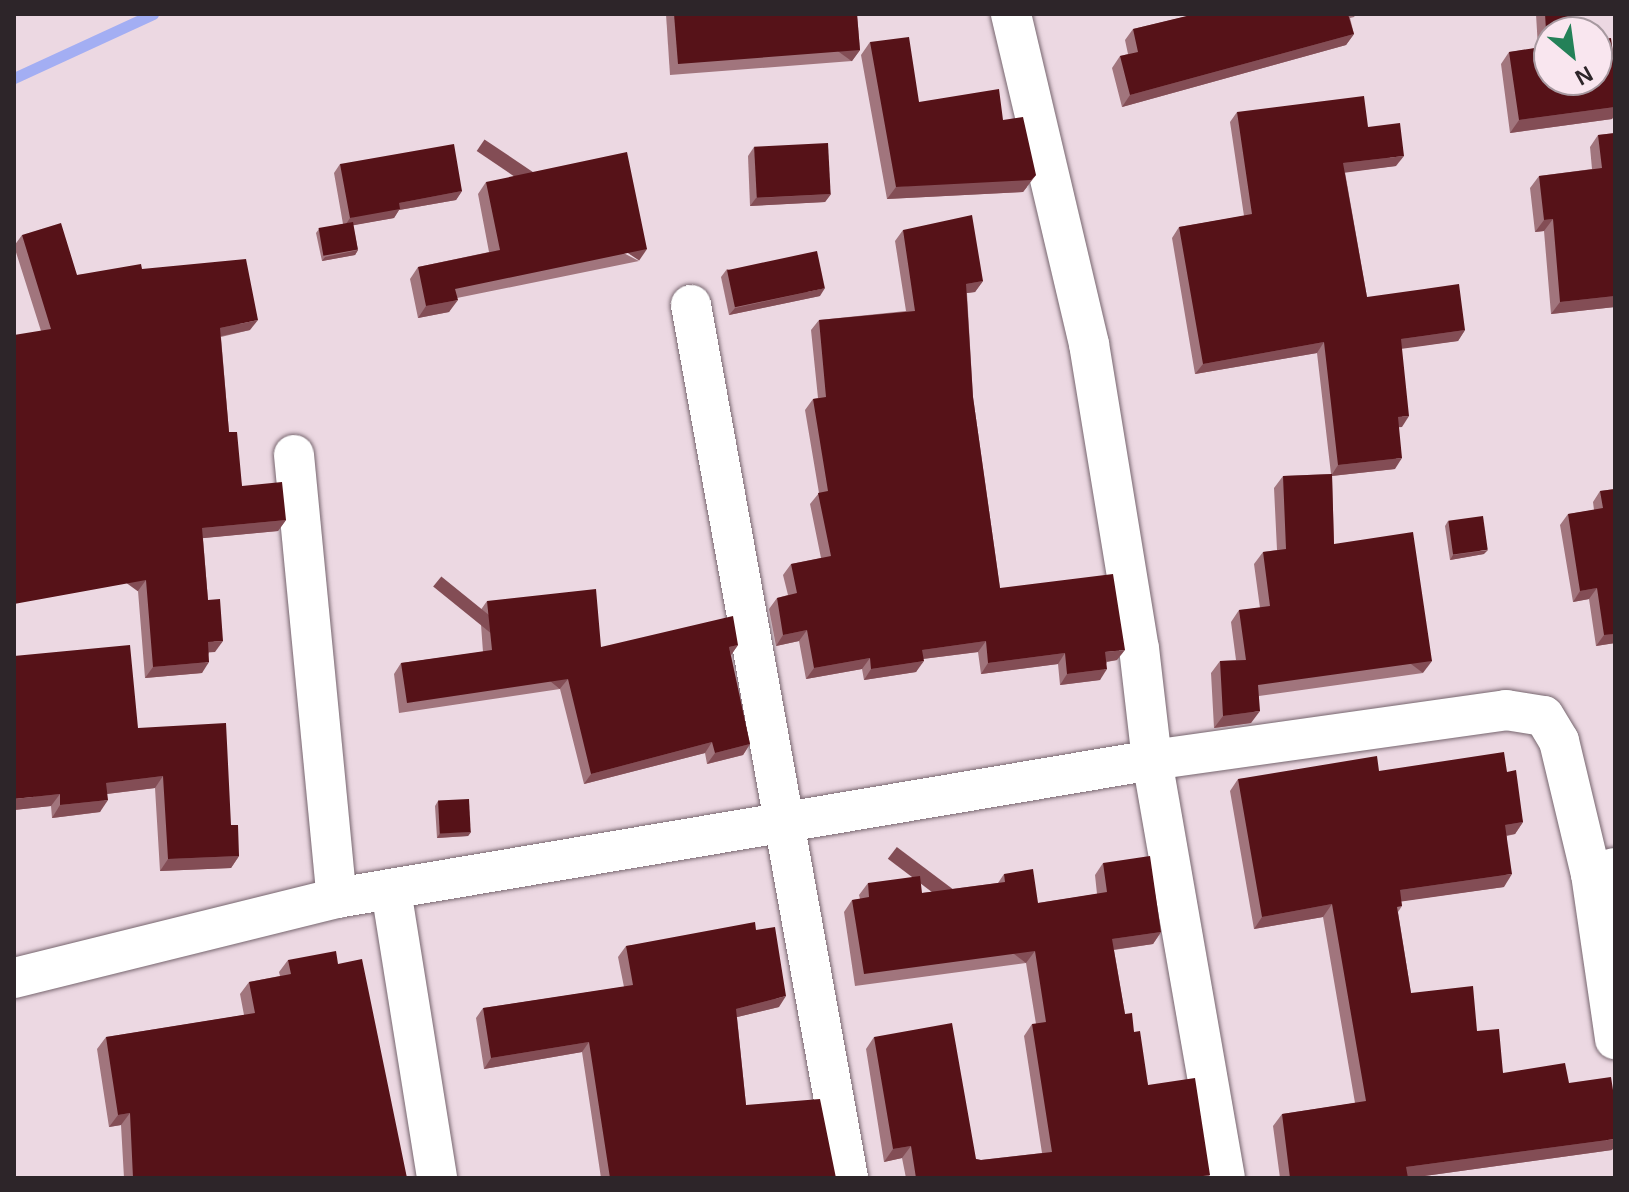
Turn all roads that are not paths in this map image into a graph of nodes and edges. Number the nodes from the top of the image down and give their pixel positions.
1 (1011, 14) edge
2 (691, 305) dead end
3 (294, 455) dead end
4 (1152, 760) junction
5 (780, 821) junction
6 (1603, 871) edge
7 (391, 890) junction
8 (337, 898) junction
9 (14, 978) edge
10 (1615, 1039) edge
11 (437, 1178) edge
12 (848, 1178) edge
13 (1225, 1178) edge

1 - 4 street
2 - 5 street
3 - 8 street
4 - 5 street
4 - 6 street
4 - 13 street
5 - 7 street
5 - 12 street
6 - 10 street
7 - 8 street
7 - 11 street
8 - 9 street

